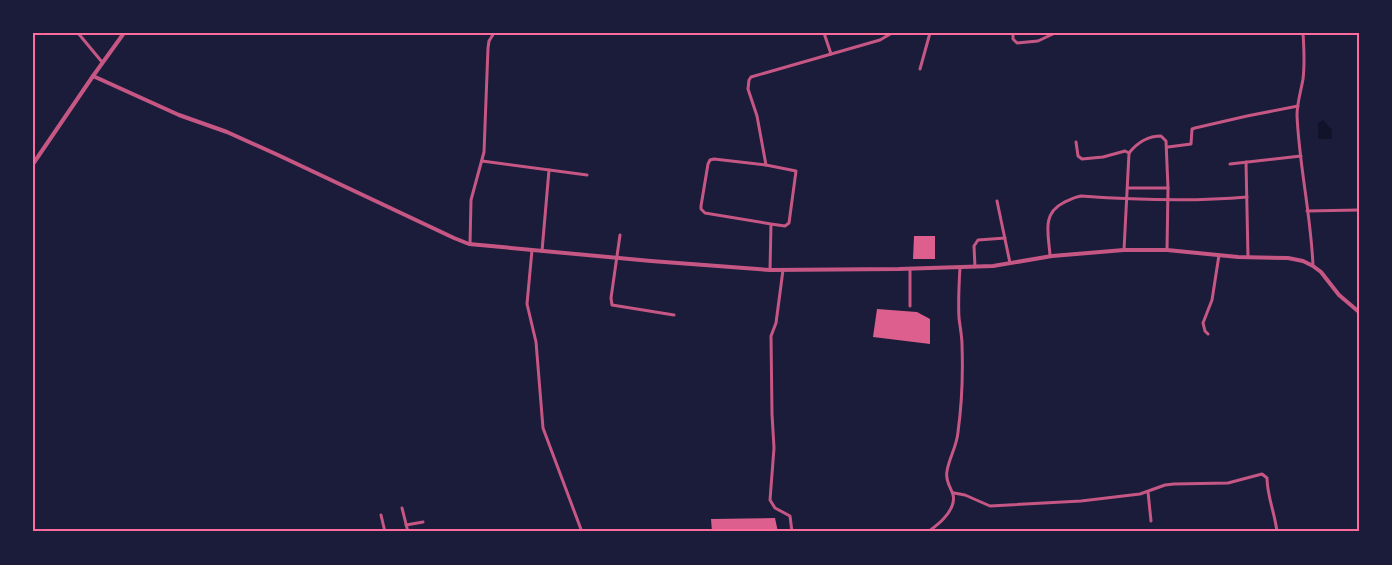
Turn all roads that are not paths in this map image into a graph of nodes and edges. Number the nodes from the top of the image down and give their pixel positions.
1 (78, 33) edge
2 (124, 33) edge
3 (494, 33) edge
4 (824, 33) edge
5 (892, 33) edge
6 (930, 33) edge
7 (1013, 33) edge
8 (1055, 33) edge
9 (1303, 33) edge
10 (831, 54) junction
11 (102, 62) junction
12 (920, 69) dead end
13 (93, 76) junction
14 (1298, 106) junction
15 (1076, 142) dead end
16 (1168, 147) junction
17 (1129, 153) junction
18 (1301, 156) junction
19 (482, 161) junction
20 (34, 162) edge
21 (1246, 162) junction
22 (1230, 164) dead end
23 (766, 165) junction
24 (549, 170) junction
25 (587, 175) dead end
26 (1128, 188) junction
27 (1168, 188) junction
28 (1247, 197) junction
29 (1128, 199) junction
30 (1168, 200) junction
31 (997, 201) dead end
32 (1359, 210) edge
33 (1307, 211) junction
34 (771, 224) junction
35 (620, 235) dead end
36 (1005, 238) junction
37 (470, 244) junction
38 (532, 250) junction
39 (1124, 250) junction
40 (1167, 250) junction
41 (542, 251) junction
42 (1219, 255) junction
43 (1050, 256) junction
44 (1248, 257) junction
45 (618, 258) junction
46 (1011, 263) junction
47 (1313, 266) junction
48 (960, 267) junction
49 (975, 267) junction
50 (910, 269) junction
51 (770, 270) junction
52 (783, 270) junction
53 (910, 306) dead end
54 (1359, 312) edge
55 (674, 315) dead end
56 (1208, 334) dead end
57 (1148, 492) junction
58 (954, 493) junction
59 (402, 508) dead end
60 (381, 515) dead end
61 (1151, 521) dead end
62 (423, 522) dead end
63 (406, 525) junction
64 (385, 532) edge
65 (408, 532) edge
66 (582, 532) edge
67 (792, 532) edge
68 (928, 532) edge
69 (1277, 532) edge

1 - 11 street
2 - 11 street
3 - 19 street
4 - 10 street
5 - 10 street
6 - 12 street
7 - 8 street
9 - 14 street
10 - 23 street
11 - 13 street
13 - 20 street
13 - 37 street
14 - 16 street
14 - 18 street
15 - 17 street
16 - 17 street
16 - 27 street
17 - 26 street
18 - 21 street
18 - 33 street
19 - 24 street
19 - 37 street
21 - 22 street
21 - 28 street
23 - 34 street
23 - 34 street
24 - 25 street
24 - 41 street
26 - 27 street
26 - 29 street
27 - 30 street
28 - 30 street
28 - 44 street
29 - 30 street
29 - 39 street
29 - 43 street
30 - 40 street
31 - 36 street
32 - 33 street
33 - 47 street
34 - 51 street
35 - 45 street
36 - 46 street
36 - 49 street
37 - 38 street
38 - 41 street
38 - 66 street
39 - 40 street
39 - 43 street
40 - 42 street
41 - 45 street
42 - 44 street
42 - 56 street
43 - 46 street
44 - 47 street
45 - 51 street
45 - 55 street
46 - 49 street
47 - 54 street
48 - 49 street
48 - 50 street
48 - 58 street
50 - 52 street
50 - 53 street
51 - 52 street
52 - 67 street
57 - 58 street
57 - 61 street
57 - 69 street
58 - 68 street
59 - 63 street
60 - 64 street
62 - 63 street
63 - 65 street

